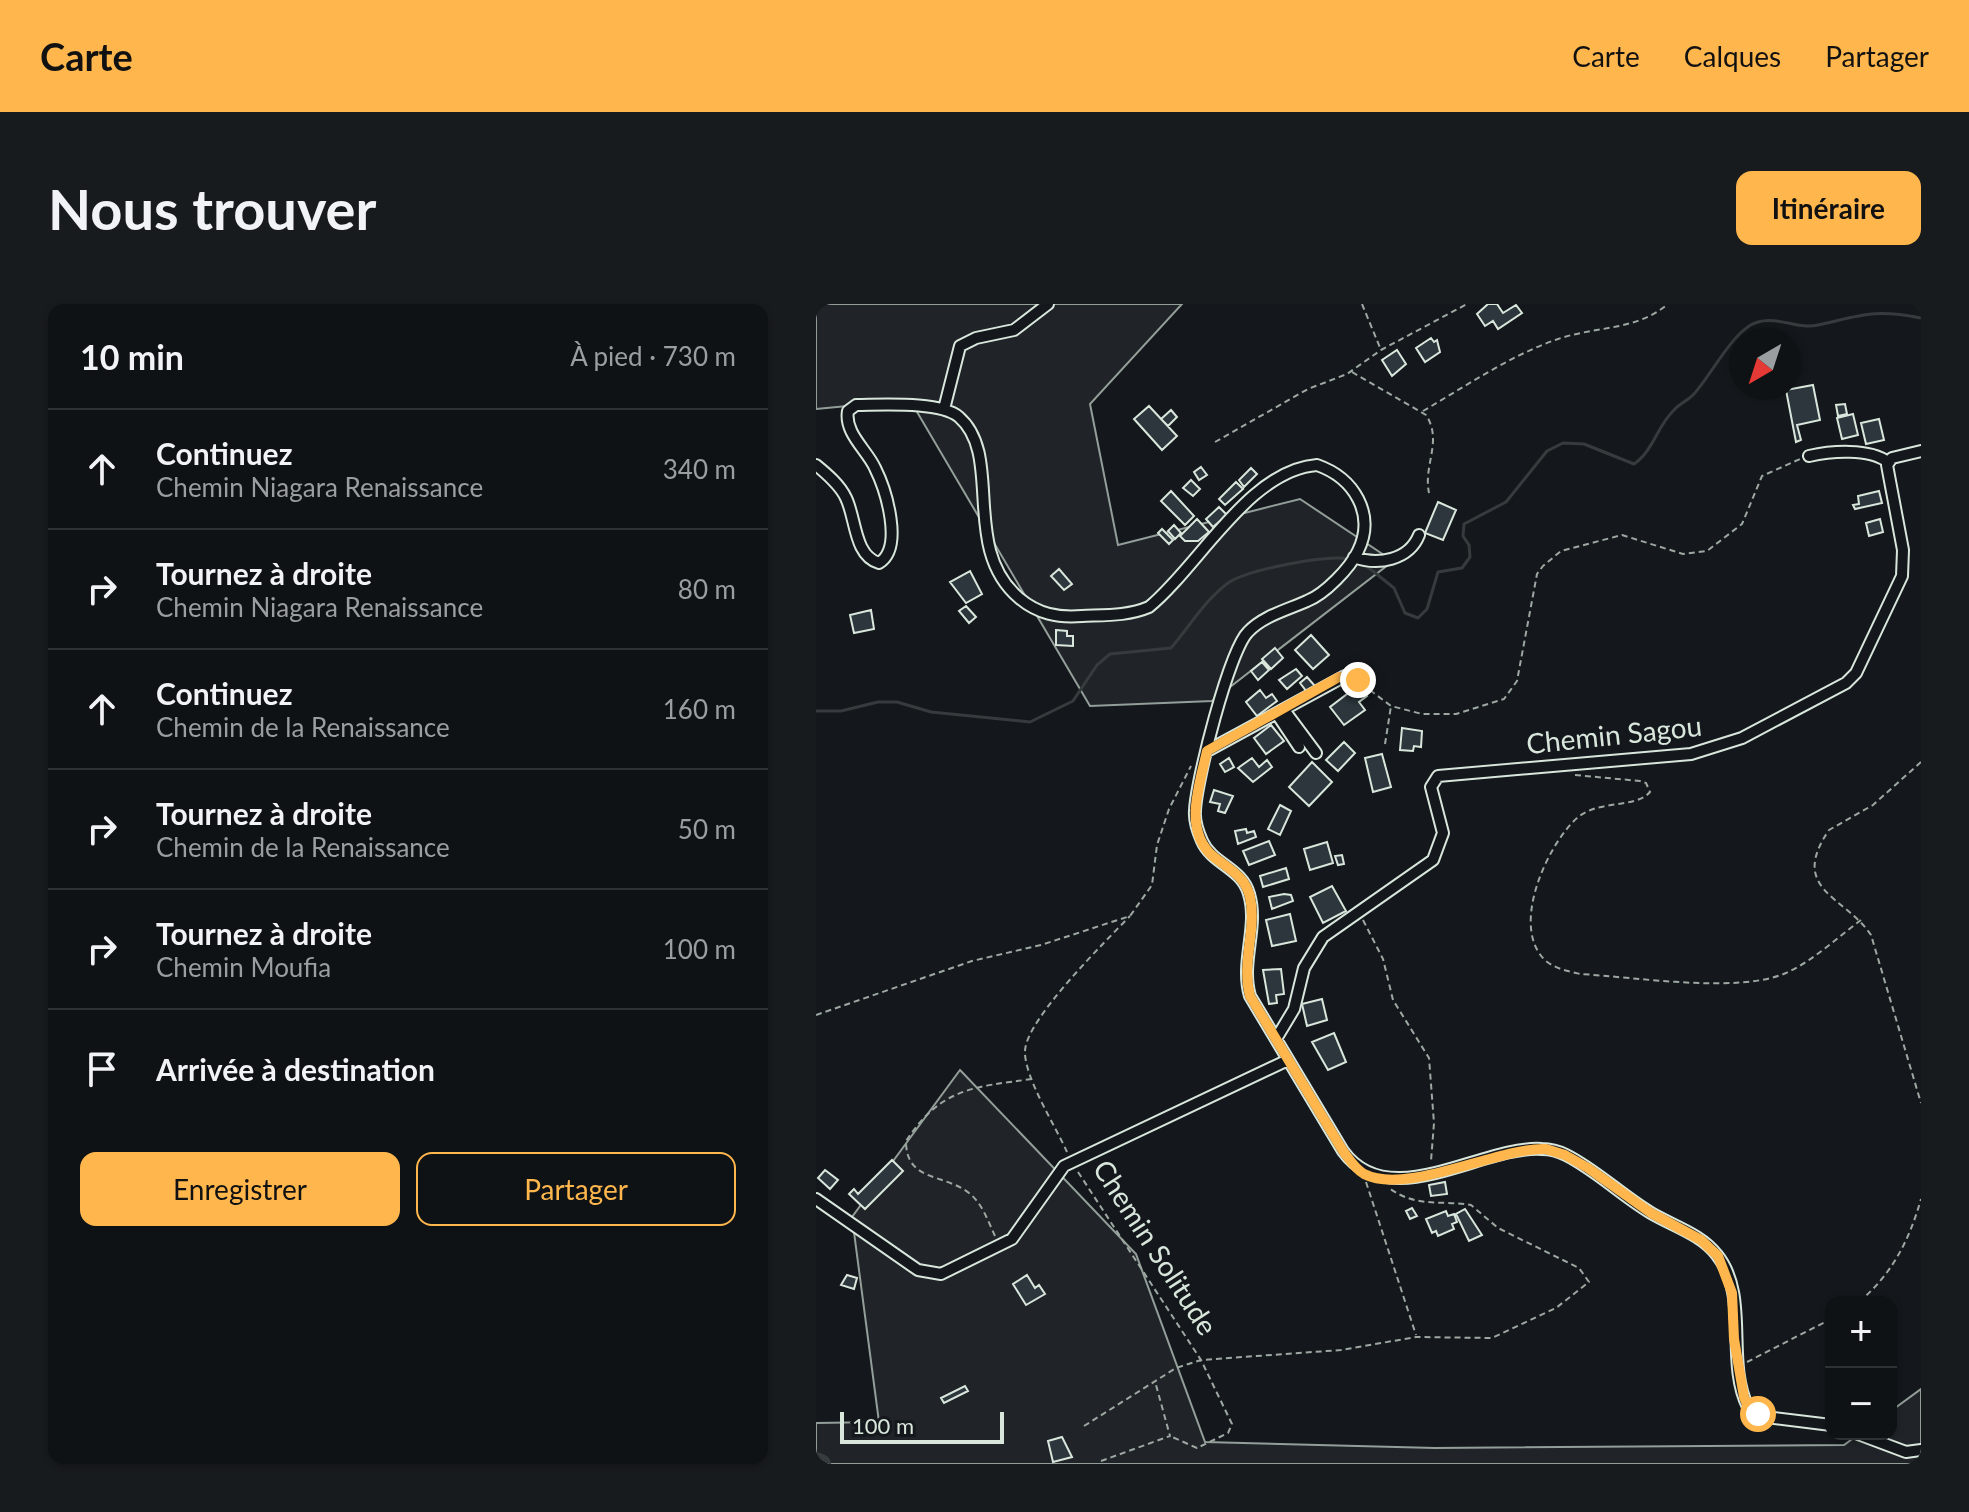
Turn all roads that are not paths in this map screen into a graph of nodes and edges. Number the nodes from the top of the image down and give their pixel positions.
1 (1048, 304) edge
2 (944, 409) junction
3 (1921, 451) edge
4 (1809, 456) road end
5 (1888, 462) junction
6 (816, 465) edge
7 (1419, 535) dead end
8 (1354, 557) junction
9 (1345, 676) road end
10 (1280, 712) junction
11 (1299, 747) dead end
12 (1207, 751) junction
13 (1316, 753) dead end
14 (1276, 1039) junction
15 (1288, 1060) junction
16 (816, 1199) edge
17 (1825, 1424) edge
18 (1874, 1440) edge
19 (1921, 1450) edge

1 - 2 street
2 - 6 street
2 - 8 street
3 - 5 street
4 - 5 street
5 - 14 street, Chemin Sagou
7 - 8 street
8 - 12 street
9 - 10 street
10 - 11 street
10 - 12 street
10 - 13 street
12 - 14 street
14 - 15 street
15 - 16 street, Chemin Solitude
15 - 17 street
18 - 19 street

